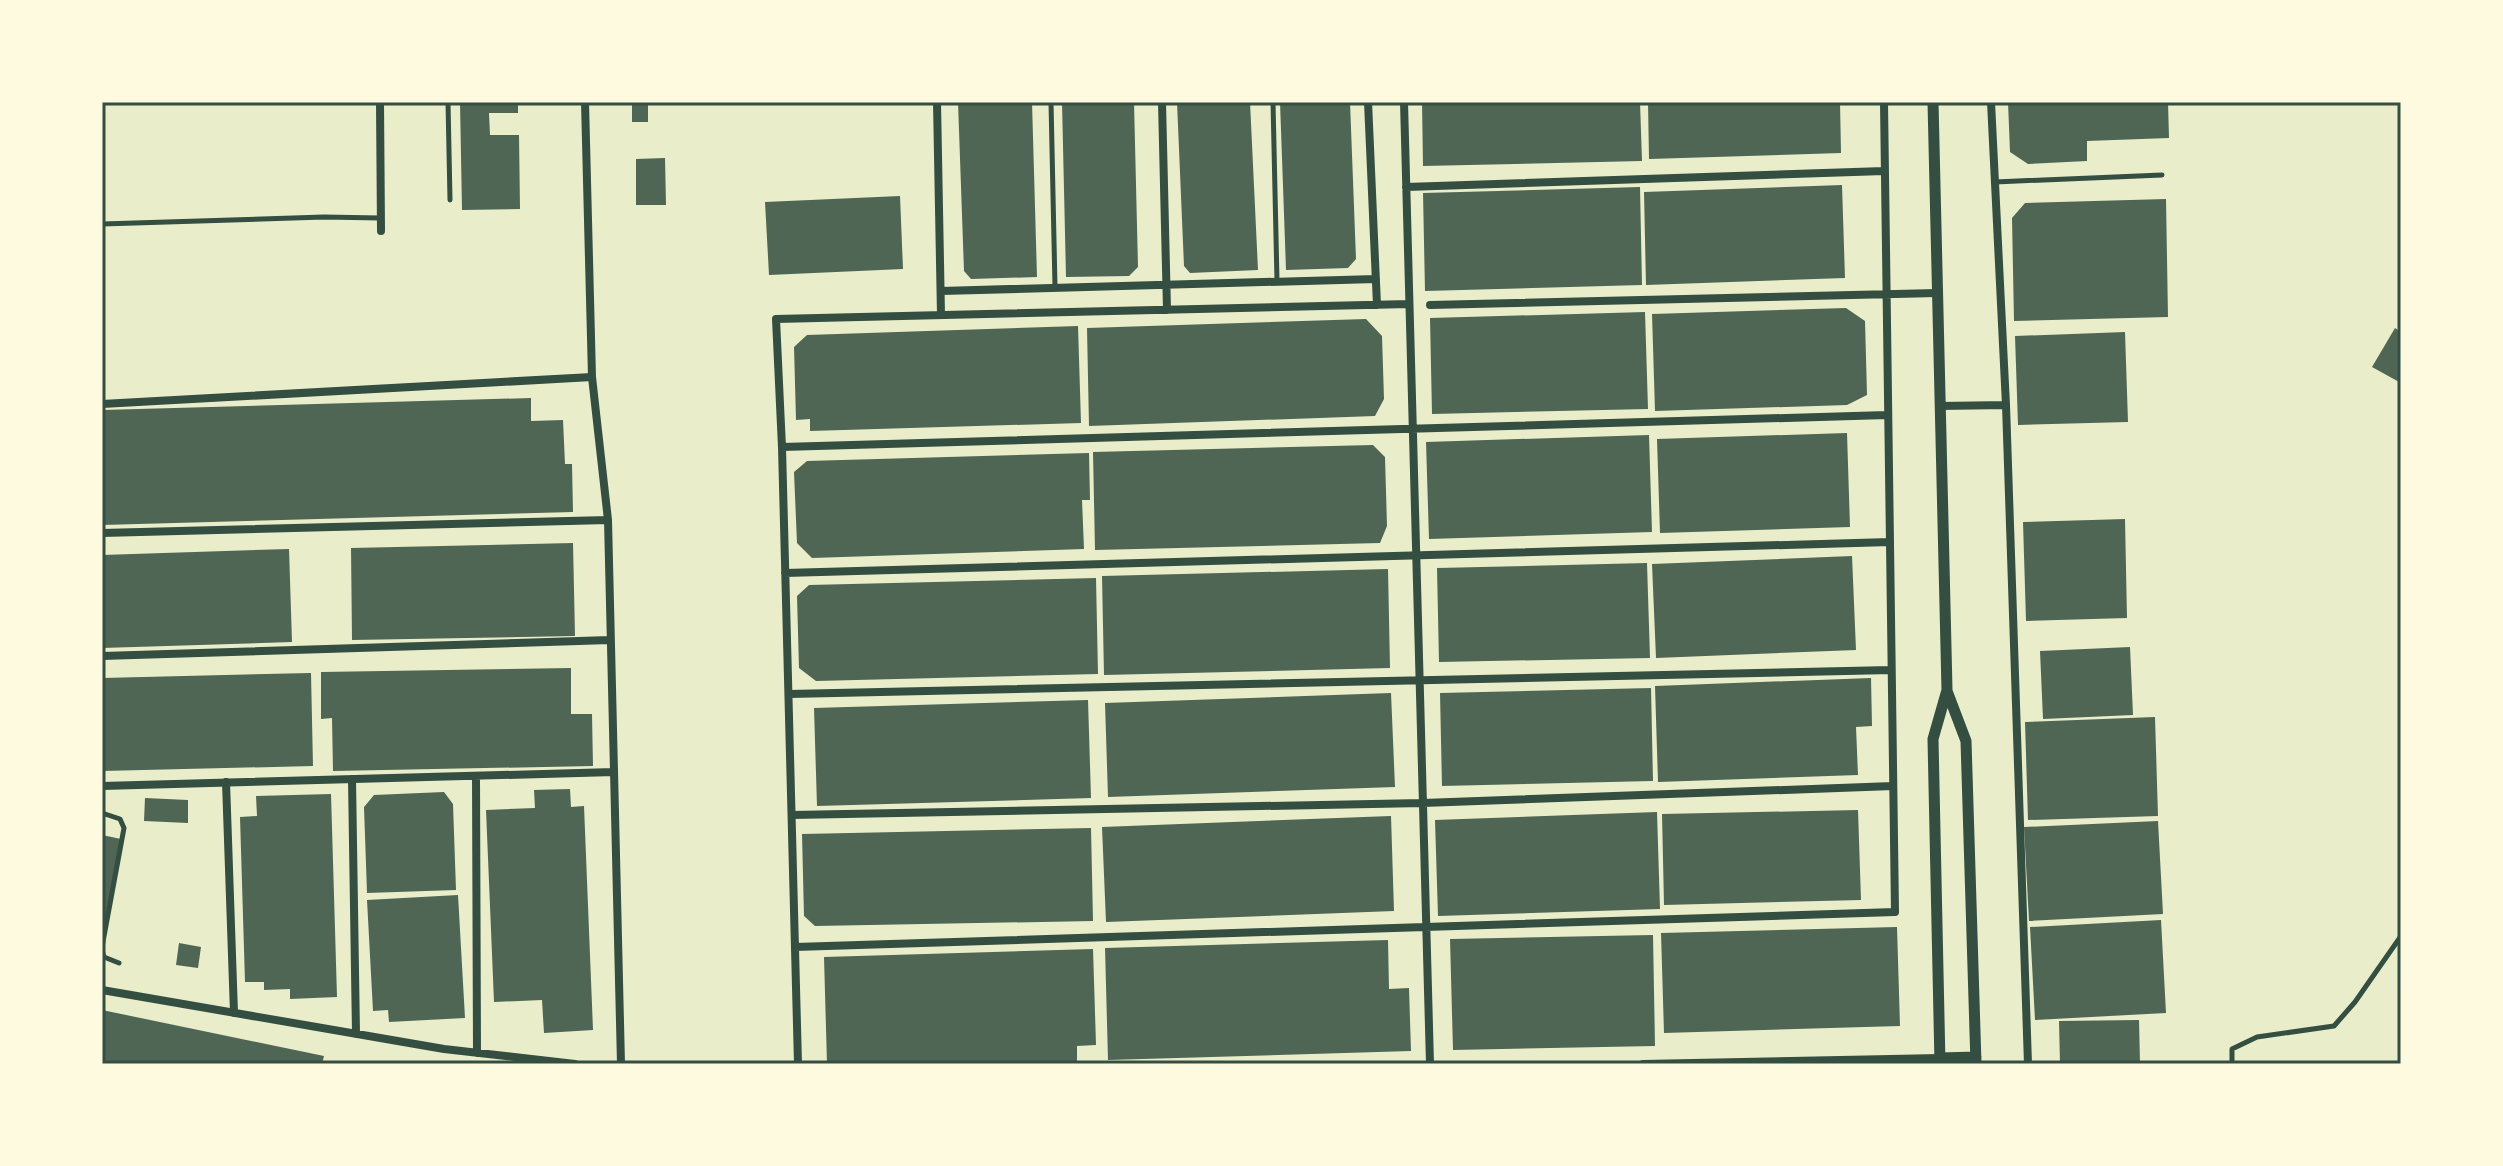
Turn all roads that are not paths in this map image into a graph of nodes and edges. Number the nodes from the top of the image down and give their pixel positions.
1 (380, 102) edge
2 (448, 102) edge
3 (585, 102) edge
4 (937, 102) edge
5 (1051, 102) edge
6 (1162, 102) edge
7 (1273, 102) edge
8 (1368, 102) edge
9 (1404, 102) edge
10 (1884, 102) edge
11 (1933, 102) edge
12 (1991, 102) edge
13 (1884, 171) junction
14 (2162, 175) dead end
15 (1994, 182) junction
16 (1406, 187) junction
17 (450, 200) dead end
18 (381, 218) junction
19 (102, 224) edge
20 (381, 231) dead end
21 (1376, 279) junction
22 (1277, 281) junction
23 (1166, 284) junction
24 (1055, 287) junction
25 (941, 291) junction
26 (1937, 293) junction
27 (1886, 294) junction
28 (1409, 304) junction
29 (1377, 305) junction
30 (1430, 305) dead end
31 (1167, 310) junction
32 (941, 315) junction
33 (592, 377) junction
34 (102, 404) edge
35 (2006, 405) junction
36 (1940, 406) junction
37 (1887, 415) junction
38 (1412, 428) junction
39 (782, 447) junction
40 (608, 520) junction
41 (102, 533) edge
42 (1890, 542) junction
43 (1416, 557) junction
44 (785, 573) junction
45 (610, 640) junction
46 (102, 656) edge
47 (1891, 670) junction
48 (1420, 680) junction
49 (1947, 690) junction
50 (789, 694) junction
51 (614, 772) junction
52 (476, 776) junction
53 (352, 779) junction
54 (226, 782) junction
55 (102, 786) edge
56 (1893, 786) junction
57 (1423, 803) junction
58 (102, 813) edge
59 (792, 815) junction
60 (1426, 927) junction
61 (2401, 936) edge
62 (795, 947) junction
63 (102, 948) edge
64 (119, 963) dead end
65 (102, 990) edge
66 (234, 1013) junction
67 (356, 1034) junction
68 (477, 1053) junction
69 (1940, 1061) edge
70 (1976, 1061) edge
71 (575, 1064) edge
72 (621, 1064) edge
73 (798, 1064) edge
74 (1430, 1064) edge
75 (1643, 1064) edge
76 (2028, 1064) edge
77 (2232, 1064) edge

1 - 18 street
2 - 17 lane
3 - 33 street
4 - 25 street
5 - 24 lane
6 - 23 street
7 - 22 lane
8 - 21 street
9 - 16 street
10 - 13 street
11 - 26 street
12 - 15 street
13 - 16 street
13 - 27 street
14 - 15 lane
15 - 35 street
16 - 28 street
18 - 19 lane
18 - 20 street
21 - 22 street
21 - 29 street
22 - 23 street
23 - 24 street
23 - 31 street
24 - 25 street
25 - 32 street
26 - 27 street
26 - 36 street
27 - 30 street
27 - 37 street
28 - 29 street
28 - 38 street
29 - 31 street
31 - 32 street
32 - 39 street
33 - 34 street
33 - 40 street
35 - 36 street
35 - 76 street
36 - 49 street
37 - 38 street
37 - 42 street
38 - 39 street
38 - 43 street
39 - 44 street
40 - 41 street
40 - 45 street
42 - 43 street
42 - 47 street
43 - 44 street
43 - 48 street
44 - 50 street
45 - 46 street
45 - 51 street
47 - 48 street
47 - 56 street
48 - 50 street
48 - 57 street
49 - 69 street
49 - 70 street
50 - 59 street
51 - 52 street
51 - 72 street
52 - 53 street
52 - 68 street
53 - 54 street
53 - 67 street
54 - 55 street
54 - 66 street
56 - 57 street
56 - 60 street
57 - 59 street
57 - 60 street
58 - 63 lane
59 - 62 street
60 - 62 street
60 - 74 street
61 - 77 lane
62 - 73 street
63 - 64 lane
65 - 66 street
66 - 67 street
67 - 68 street
68 - 71 street
69 - 70 street
69 - 75 street

